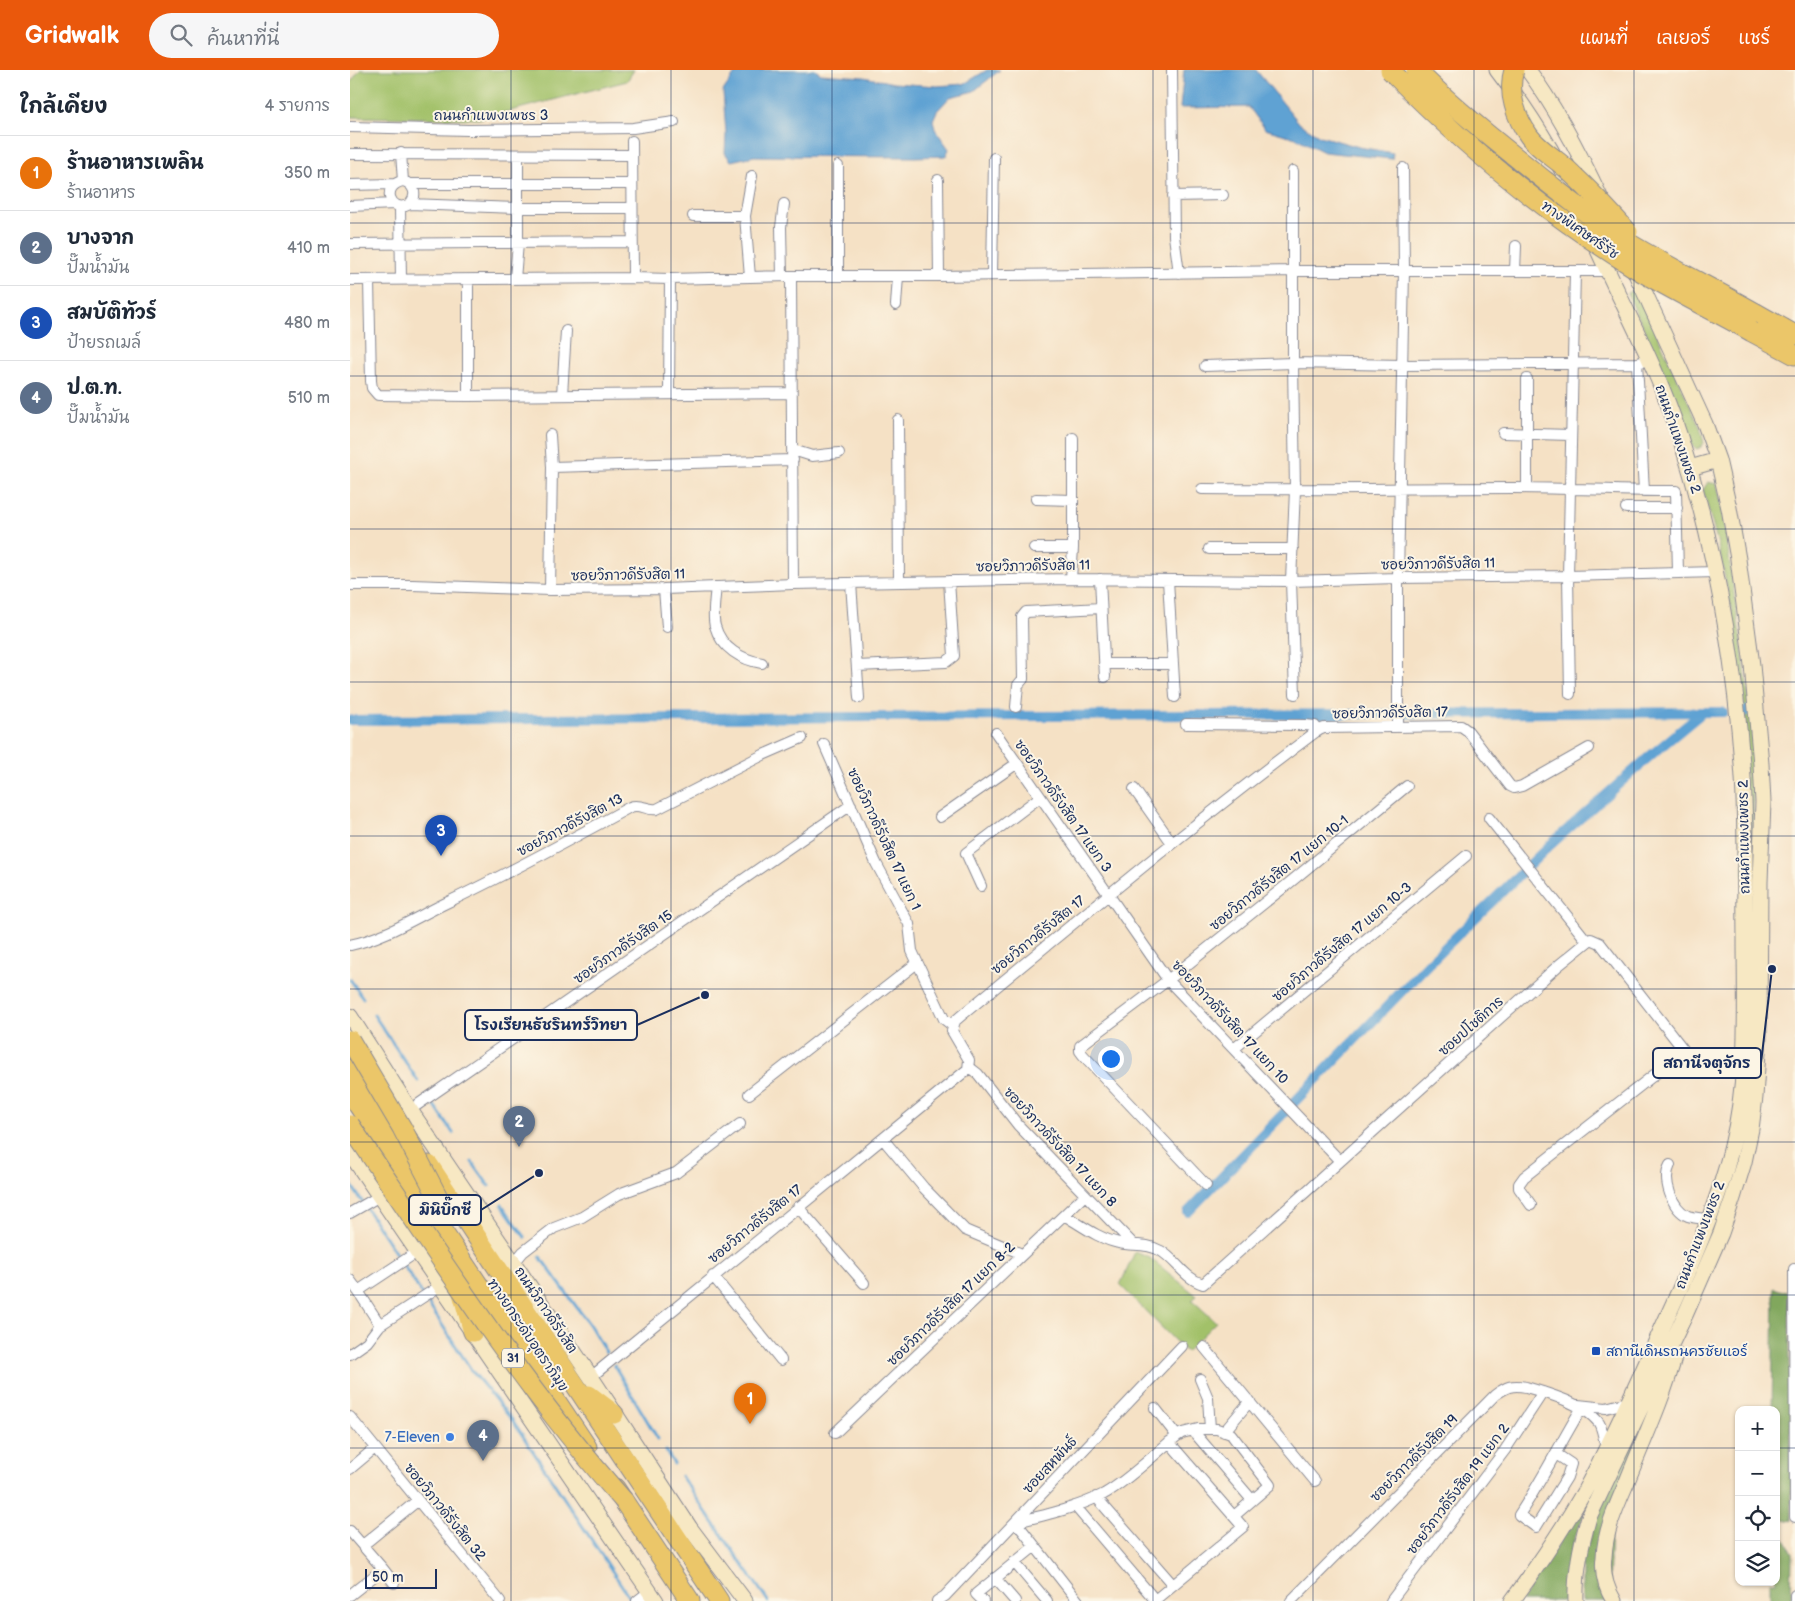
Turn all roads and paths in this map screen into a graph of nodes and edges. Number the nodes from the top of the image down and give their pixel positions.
1 (1172, 70) edge
2 (1390, 70) edge
3 (1416, 70) edge
4 (1497, 70) edge
5 (1514, 70) edge
6 (1528, 70) edge
7 (674, 122) dead end
8 (350, 127) edge
9 (632, 142) dead end
10 (401, 153) junction
11 (350, 154) edge
12 (518, 155) junction
13 (632, 155) junction
14 (994, 158) dead end
15 (838, 166) dead end
16 (1403, 168) dead end
17 (1293, 171) dead end
18 (752, 176) dead end
19 (938, 180) dead end
20 (402, 183) junction
21 (518, 183) junction
22 (631, 184) junction
23 (350, 185) edge
24 (1223, 195) dead end
25 (1173, 196) junction
26 (784, 204) dead end
27 (401, 205) junction
28 (350, 206) edge
29 (517, 208) junction
30 (632, 208) junction
31 (693, 216) dead end
32 (745, 216) junction
33 (632, 242) junction
34 (518, 243) junction
35 (350, 244) edge
36 (401, 245) junction
37 (1516, 246) dead end
38 (1647, 253) junction
39 (1292, 271) junction
40 (1404, 271) junction
41 (1607, 271) junction
42 (1515, 272) junction
43 (1575, 272) junction
44 (1179, 273) junction
45 (992, 275) junction
46 (787, 276) junction
47 (838, 276) junction
48 (898, 276) junction
49 (939, 276) junction
50 (750, 277) junction
51 (633, 278) junction
52 (515, 279) junction
53 (670, 279) junction
54 (350, 280) edge
55 (369, 280) junction
56 (401, 280) junction
57 (468, 280) junction
58 (896, 305) dead end
59 (566, 331) dead end
60 (1795, 335) edge
61 (1795, 355) edge
62 (1644, 362) junction
63 (1293, 363) junction
64 (1572, 363) junction
65 (1403, 364) junction
66 (1205, 366) dead end
67 (1527, 378) dead end
68 (669, 393) junction
69 (791, 393) junction
70 (562, 395) junction
71 (468, 396) junction
72 (898, 420) dead end
73 (1503, 433) dead end
74 (1528, 434) junction
75 (1571, 434) junction
76 (550, 435) dead end
77 (1073, 438) dead end
78 (839, 453) dead end
79 (793, 455) junction
80 (1718, 460) junction
81 (552, 467) junction
82 (1690, 468) junction
83 (1399, 488) junction
84 (1527, 488) junction
85 (1571, 488) junction
86 (1202, 489) dead end
87 (1295, 490) junction
88 (1644, 491) junction
89 (1036, 499) dead end
90 (1073, 500) junction
91 (1626, 508) dead end
92 (1677, 508) junction
93 (1034, 548) dead end
94 (1073, 548) junction
95 (1209, 549) dead end
96 (1293, 549) junction
97 (1678, 572) junction
98 (1716, 572) junction
99 (1568, 576) junction
100 (1398, 578) junction
101 (1071, 579) junction
102 (1100, 580) junction
103 (1168, 580) junction
104 (949, 581) junction
105 (1291, 581) junction
106 (900, 582) junction
107 (851, 583) junction
108 (793, 584) junction
109 (350, 585) edge
110 (716, 587) junction
111 (664, 588) junction
112 (550, 590) junction
113 (1101, 608) junction
114 (667, 627) dead end
115 (762, 664) dead end
116 (1104, 664) junction
117 (1173, 664) junction
118 (857, 666) junction
119 (1105, 677) dead end
120 (1296, 694) dead end
121 (1570, 694) dead end
122 (1175, 697) dead end
123 (859, 698) dead end
124 (1016, 707) dead end
125 (1186, 724) dead end
126 (1398, 726) junction
127 (1318, 731) junction
128 (996, 733) dead end
129 (802, 738) dead end
130 (824, 744) dead end
131 (1589, 748) dead end
132 (1016, 764) junction
133 (1407, 786) dead end
134 (1134, 788) dead end
135 (1040, 797) junction
136 (851, 805) junction
137 (940, 817) dead end
138 (1489, 818) dead end
139 (1172, 843) junction
140 (1466, 856) dead end
141 (981, 886) dead end
142 (1109, 895) junction
143 (1587, 941) junction
144 (350, 946) edge
145 (917, 963) junction
146 (1168, 980) junction
147 (350, 1016) edge
148 (953, 1026) junction
149 (350, 1040) edge
150 (350, 1048) edge
151 (1235, 1048) junction
152 (969, 1067) junction
153 (350, 1069) edge
154 (350, 1092) edge
155 (749, 1094) dead end
156 (410, 1110) junction
157 (350, 1116) edge
158 (740, 1124) dead end
159 (350, 1125) edge
160 (883, 1139) junction
161 (350, 1153) edge
162 (1340, 1161) junction
163 (1670, 1165) dead end
164 (1206, 1185) dead end
165 (1085, 1195) junction
166 (378, 1196) junction
167 (441, 1203) junction
168 (1531, 1205) dead end
169 (798, 1207) junction
170 (350, 1214) edge
171 (1064, 1215) junction
172 (1708, 1220) junction
173 (1133, 1244) junction
174 (417, 1252) junction
175 (1022, 1254) junction
176 (514, 1263) junction
177 (1794, 1269) edge
178 (456, 1273) junction
179 (713, 1276) junction
180 (350, 1280) edge
181 (864, 1283) dead end
182 (440, 1286) junction
183 (358, 1291) junction
184 (380, 1325) junction
185 (1680, 1326) junction
186 (473, 1332) junction
187 (1182, 1346) dead end
188 (1204, 1347) dead end
189 (350, 1354) edge
190 (781, 1360) dead end
191 (1200, 1379) dead end
192 (584, 1382) junction
193 (1544, 1392) junction
194 (1250, 1401) junction
195 (1628, 1402) junction
196 (1578, 1407) junction
197 (1155, 1408) dead end
198 (614, 1414) joint
199 (350, 1417) edge
200 (1210, 1429) junction
201 (1192, 1430) junction
202 (1224, 1432) junction
203 (835, 1433) dead end
204 (1173, 1439) junction
205 (375, 1448) junction
206 (1606, 1449) junction
207 (1556, 1454) junction
208 (350, 1469) edge
209 (1315, 1481) dead end
210 (1096, 1497) junction
211 (1252, 1500) junction
212 (417, 1501) junction
213 (624, 1501) junction
214 (1075, 1506) junction
215 (1234, 1516) junction
216 (1795, 1517) edge
217 (1016, 1522) junction
218 (350, 1532) edge
219 (363, 1545) junction
220 (1034, 1546) junction
221 (1014, 1562) junction
222 (382, 1569) junction
223 (994, 1578) junction
224 (394, 1583) dead end
225 (1173, 1585) junction
226 (350, 1595) edge
227 (1795, 1595) edge
228 (653, 1596) edge
229 (500, 1601) edge
230 (637, 1601) edge
231 (674, 1601) edge
232 (690, 1601) edge
233 (705, 1601) edge
234 (719, 1601) edge
235 (745, 1601) edge
236 (937, 1601) edge
237 (983, 1601) edge
238 (1015, 1601) edge
239 (1047, 1601) edge
240 (1078, 1601) edge
241 (1291, 1601) edge
242 (1391, 1601) edge
243 (1512, 1601) edge
244 (1576, 1601) edge
245 (1614, 1601) edge
246 (1795, 1601) edge

1 - 25 street
2 - 61 highway, ทางพิเศษศรีรัช, bridge
3 - 38 highway, ทางพิเศษศรีรัช, bridge
4 - 41 main road, ถนนกำแพงเพชร 2
5 - 38 highway, bridge
6 - 80 main road, ถนนกำแพงเพชร 2
7 - 8 street, ถนนกำแพงเพชร 3
9 - 13 street
10 - 11 street
10 - 12 street
10 - 20 street
12 - 13 street
12 - 21 street
13 - 22 street
14 - 45 street
15 - 47 street
16 - 40 street
17 - 39 street
18 - 32 street
19 - 49 street
20 - 21 street
20 - 23 street
20 - 27 street
20 - 27 street
21 - 22 street
21 - 29 street
22 - 30 street
24 - 25 street
25 - 44 street
26 - 46 street
27 - 28 street
27 - 29 street
27 - 36 street
29 - 30 street
29 - 34 street
30 - 33 street
31 - 32 street
32 - 50 street
33 - 34 street
33 - 51 street
34 - 36 street
34 - 52 street
35 - 36 street
36 - 56 street
37 - 42 street
38 - 60 highway, ทางพิเศษศรีรัช, bridge
39 - 40 street
39 - 44 street
39 - 63 street
40 - 42 street
40 - 65 street
41 - 43 street
41 - 62 main road, ถนนกำแพงเพชร 2
42 - 43 street
43 - 64 street
44 - 45 street
45 - 49 street
46 - 47 street
46 - 50 street
46 - 69 street
47 - 48 street
48 - 49 street
48 - 58 street
50 - 53 street
51 - 52 street
51 - 53 street
52 - 57 street
53 - 68 street
54 - 55 street
55 - 56 street
55 - 71 street
56 - 57 street
57 - 71 street
59 - 70 street
62 - 64 street
62 - 82 main road, ถนนกำแพงเพชร 2
62 - 88 street
63 - 65 street
63 - 66 street
63 - 87 street
64 - 65 street
64 - 75 street
65 - 83 street
67 - 74 street
68 - 69 street
68 - 70 street
69 - 79 street
70 - 71 street
72 - 106 street
73 - 74 street
74 - 75 street
74 - 84 street
75 - 85 street
76 - 81 street
77 - 90 street
78 - 79 street
79 - 81 street
79 - 108 street
80 - 82 main road
80 - 185 main road, ถนนกำแพงเพชร 2
81 - 112 street
82 - 98 main road, ถนนกำแพงเพชร 2
83 - 84 street
83 - 87 street
83 - 100 street
84 - 85 street
85 - 88 street
85 - 99 street
86 - 87 street
87 - 96 street
88 - 92 street
89 - 90 street
90 - 94 street
91 - 92 street
92 - 97 street
93 - 94 street
94 - 101 street
95 - 96 street
96 - 105 street
97 - 98 street, ซอยวิภาวดีรังสิต 11
97 - 99 street, ซอยวิภาวดีรังสิต 11
98 - 172 main road, ถนนกำแพงเพชร 2
99 - 100 street, ซอยวิภาวดีรังสิต 11
99 - 121 street
100 - 105 street, ซอยวิภาวดีรังสิต 11
100 - 126 street
101 - 102 street, ซอยวิภาวดีรังสิต 11
101 - 104 street, ซอยวิภาวดีรังสิต 11
102 - 103 street, ซอยวิภาวดีรังสิต 11
102 - 113 street
103 - 105 street, ซอยวิภาวดีรังสิต 11
103 - 117 street
104 - 106 street, ซอยวิภาวดีรังสิต 11
104 - 118 street
105 - 120 street
106 - 107 street, ซอยวิภาวดีรังสิต 11
107 - 108 street, ซอยวิภาวดีรังสิต 11
107 - 118 street
108 - 110 street, ซอยวิภาวดีรังสิต 11
109 - 112 street, ซอยวิภาวดีรังสิต 11
110 - 111 street, ซอยวิภาวดีรังสิต 11
110 - 115 street
111 - 112 street, ซอยวิภาวดีรังสิต 11
111 - 114 street
113 - 116 street
113 - 124 street
116 - 117 street
116 - 119 street
117 - 122 street
118 - 123 street
125 - 127 street
126 - 127 street, ซอยวิภาวดีรังสิต 17
126 - 131 street, ซอยวิภาวดีรังสิต 17
127 - 139 street, ซอยวิภาวดีรังสิต 17
128 - 132 street, ซอยวิภาวดีรังสิต 17 แยก 3
129 - 144 street, ซอยวิภาวดีรังสิต 13
130 - 136 street, ซอยวิภาวดีรังสิต 17 แยก 1
132 - 135 street, ซอยวิภาวดีรังสิต 17 แยก 3
132 - 137 street
133 - 146 street, ซอยวิภาวดีรังสิต 17 แยก 10-1
134 - 139 street
135 - 141 street
135 - 142 street, ซอยวิภาวดีรังสิต 17 แยก 3
136 - 145 street, ซอยวิภาวดีรังสิต 17 แยก 1
136 - 156 street, ซอยวิภาวดีรังสิต 15
138 - 143 street
139 - 142 street, ซอยวิภาวดีรังสิต 17
140 - 151 street, ซอยวิภาวดีรังสิต 17 แยก 10-3
142 - 146 street, ซอยวิภาวดีรังสิต 17 แยก 10
142 - 148 street, ซอยวิภาวดีรังสิต 17
143 - 162 street, ซอยปโชติการ
143 - 168 street
145 - 148 street, ซอยวิภาวดีรังสิต 17 แยก 1
145 - 155 street
146 - 151 street, ซอยวิภาวดีรังสิต 17 แยก 10
146 - 164 street, ซอยวิภาวดีรังสิต 17 แยก 10-1
147 - 156 main road, ถนนวิภาวดีรังสิต
148 - 152 street
149 - 167 highway, bridge
150 - 192 highway, ถนนวิภาวดีรังสิต
151 - 162 street, ซอยวิภาวดีรังสิต 17 แยก 10
152 - 160 street, ซอยวิภาวดีรังสิต 17
152 - 165 street, ซอยวิภาวดีรังสิต 17 แยก 8
153 - 167 highway, ทางยกระดับอุตราภิมุข / 31, bridge
154 - 213 highway, ทางยกระดับอุตราภิมุข / 31, bridge
156 - 176 main road, ถนนวิภาวดีรังสิต
157 - 178 highway, 31
158 - 176 street
159 - 213 highway, bridge
160 - 169 street, ซอยวิภาวดีรังสิต 17
160 - 175 street
161 - 166 main road, 31
162 - 173 street, ซอยปโชติการ
163 - 172 street
165 - 171 street, ซอยวิภาวดีรังสิต 17 แยก 8-2
165 - 173 street, ซอยวิภาวดีรังสิต 17 แยก 8
166 - 170 street
166 - 174 main road, 31
167 - 233 highway, ทางยกระดับอุตราภิมุข / 31
169 - 179 street, ซอยวิภาวดีรังสิต 17
169 - 181 street
171 - 173 street, ซอยปโชติการ
171 - 175 street, ซอยวิภาวดีรังสิต 17 แยก 8-2
172 - 195 main road, ถนนกำแพงเพชร 2
174 - 182 main road, 31
174 - 183 street
175 - 203 street, ซอยวิภาวดีรังสิต 17 แยก 8-2
176 - 192 main road, ถนนวิภาวดีรังสิต
177 - 216 street
178 - 186 highway
178 - 231 highway, 31
179 - 190 street
179 - 192 street, ซอยวิภาวดีรังสิต 17
180 - 183 street
182 - 184 street
182 - 186 main road, 31
183 - 184 street
184 - 189 street
185 - 244 main road, ถนนกำแพงเพชร 2
185 - 245 main road
186 - 228 main road, 31
187 - 217 street, ซอยสหพันธ์
188 - 194 street
191 - 200 street
192 - 198 highway
192 - 234 highway, ถนนวิภาวดีรังสิต
193 - 196 street, ซอยวิภาวดีรังสิต 19
193 - 241 street, ซอยวิภาวดีรังสิต 19
193 - 242 street, ซอยวิภาวดีรังสิต 19 แยก 2
194 - 202 street
194 - 209 street
195 - 196 street, ซอยวิภาวดีรังสิต 19
195 - 206 main road, ถนนกำแพงเพชร 2
196 - 206 street, ซอยวิภาวดีรังสิต 19
196 - 207 street
197 - 204 street
198 - 235 main road
199 - 205 street, ซอยวิภาวดีรังสิต 32
200 - 201 street
200 - 202 street
201 - 204 street
201 - 211 street
202 - 211 street
204 - 210 street
204 - 215 street
205 - 208 street
205 - 212 street, ซอยวิภาวดีรังสิต 32
206 - 243 main road, ถนนกำแพงเพชร 2
207 - 207 street
210 - 214 street
210 - 225 street
211 - 215 street
212 - 219 street
212 - 229 street, ซอยวิภาวดีรังสิต 32
213 - 232 highway, ทางยกระดับอุตราภิมุข / 31
214 - 217 street
214 - 225 street
215 - 225 street
217 - 220 street
217 - 236 street, ซอยสหพันธ์
218 - 219 street
219 - 222 street
220 - 221 street
220 - 240 street
221 - 223 street
221 - 239 street
222 - 224 street
222 - 226 street
223 - 237 street
223 - 238 street
227 - 246 street
228 - 230 street

